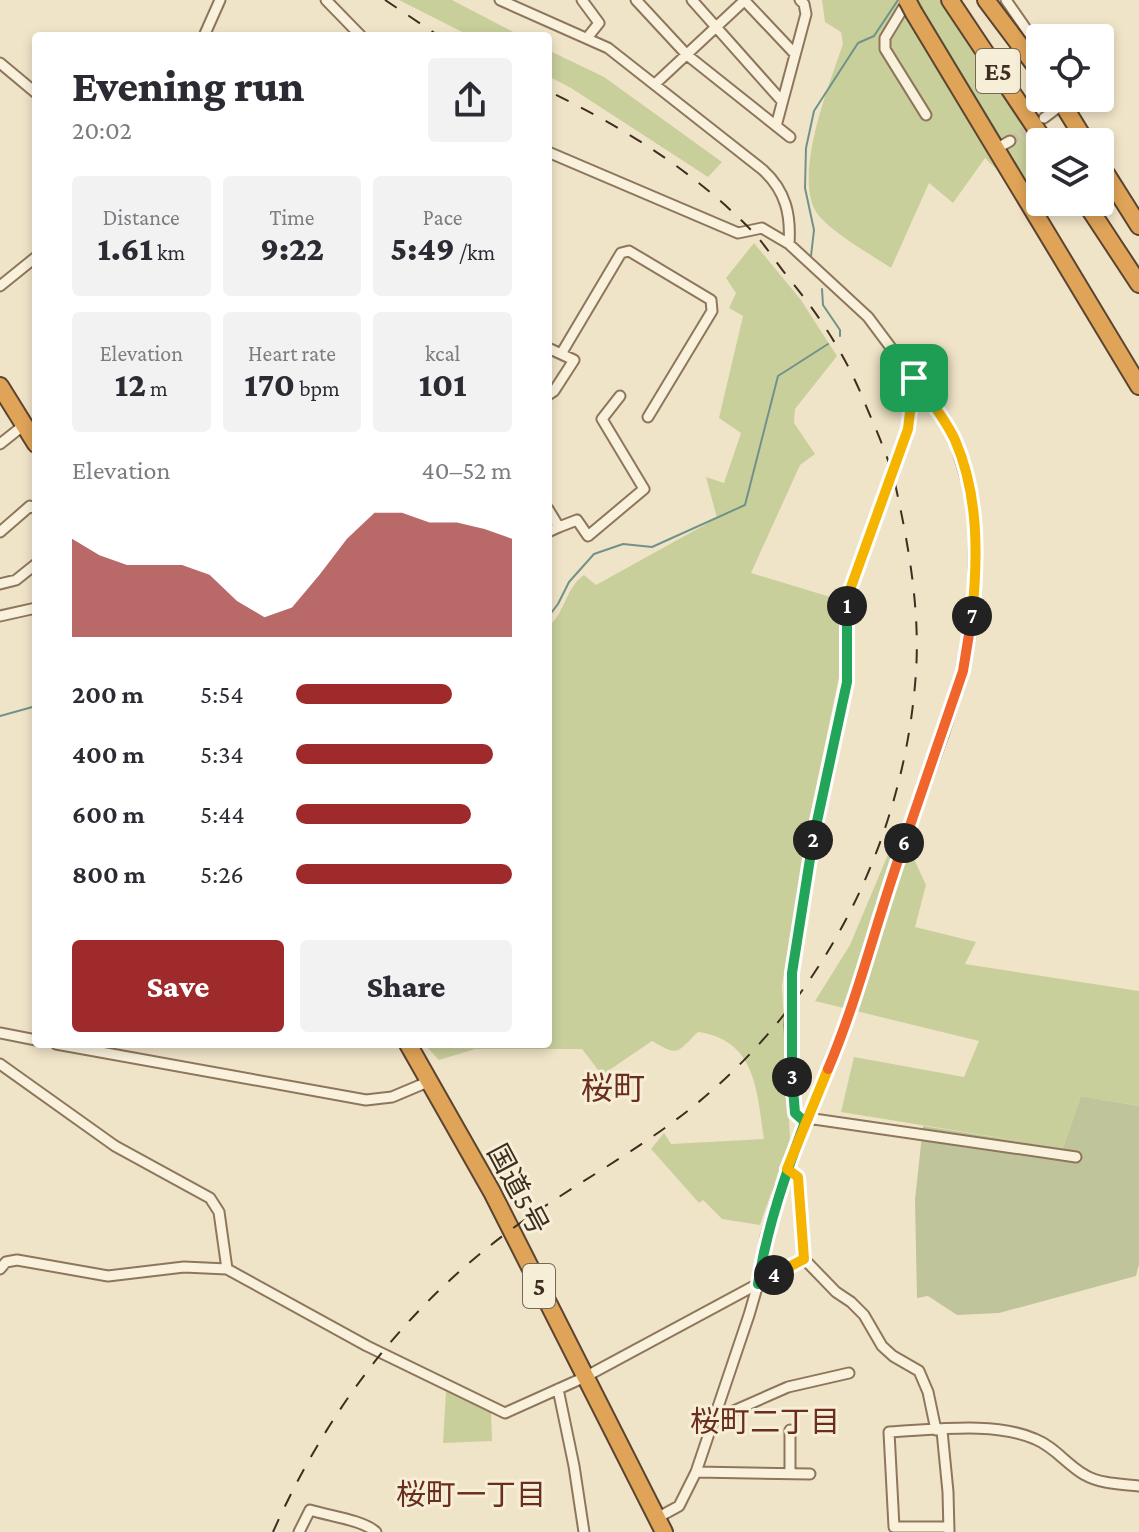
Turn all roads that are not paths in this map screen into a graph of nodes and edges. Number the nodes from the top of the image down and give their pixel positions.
1 (220, 0) edge
2 (326, 0) edge
3 (500, 0) edge
4 (582, 0) edge
5 (636, 0) edge
6 (692, 0) edge
7 (745, 0) edge
8 (800, 0) edge
9 (950, 0) edge
10 (986, 0) edge
11 (1006, 0) edge
12 (909, 4) edge
13 (716, 27) junction
14 (1026, 29) edge
15 (206, 32) edge
16 (357, 32) edge
17 (587, 38) junction
18 (1026, 53) edge
19 (795, 54) junction
20 (687, 55) junction
21 (0, 63) edge
22 (655, 84) junction
23 (32, 90) edge
24 (781, 100) junction
25 (1050, 112) edge
26 (926, 115) dead end
27 (1044, 118) tunnel mouth
28 (776, 126) junction
29 (1036, 128) edge
30 (790, 137) dead end
31 (552, 154) edge
32 (1114, 186) edge
33 (1094, 216) edge
34 (1139, 226) edge
35 (789, 244) junction
36 (32, 260) edge
37 (1138, 283) edge
38 (0, 286) edge
39 (552, 350) edge
40 (561, 354) junction
41 (914, 378) junction
42 (0, 386) edge
43 (1139, 386) edge
44 (552, 392) edge
45 (620, 396) dead end
46 (648, 417) dead end
47 (24, 425) junction
48 (32, 438) edge
49 (0, 444) edge
50 (32, 507) edge
51 (552, 516) edge
52 (559, 527) junction
53 (552, 530) edge
54 (0, 532) edge
55 (32, 567) edge
56 (0, 584) edge
57 (32, 609) edge
58 (0, 616) edge
59 (0, 1033) edge
60 (32, 1039) edge
61 (78, 1048) edge
62 (410, 1048) edge
63 (0, 1064) edge
64 (430, 1081) junction
65 (806, 1120) junction
66 (1076, 1157) dead end
67 (787, 1169) junction
68 (804, 1259) junction
69 (0, 1269) edge
70 (227, 1269) junction
71 (758, 1284) junction
72 (849, 1373) dead end
73 (585, 1377) junction
74 (558, 1389) junction
75 (713, 1420) junction
76 (790, 1430) dead end
77 (939, 1430) junction
78 (696, 1472) junction
79 (790, 1473) junction
80 (810, 1474) dead end
81 (1139, 1486) edge
82 (660, 1525) edge
83 (949, 1529) edge
84 (299, 1532) edge
85 (376, 1532) edge
86 (584, 1532) edge

1 - 15 street
2 - 16 street
3 - 17 street
4 - 17 street
5 - 20 street
6 - 13 street
7 - 13 street
7 - 19 street
8 - 19 street
9 - 29 highway, E5
10 - 18 highway
11 - 14 street
12 - 26 street
12 - 43 highway
13 - 20 street
13 - 24 street
17 - 22 street
19 - 24 street
20 - 22 street
20 - 28 street
21 - 23 street
22 - 35 street
24 - 28 street
25 - 27 street
28 - 30 street
31 - 35 street
32 - 34 highway
33 - 37 highway
35 - 41 street
36 - 38 street
39 - 40 street
40 - 44 street
40 - 46 street
41 - 65 street, bridge
41 - 65 street
42 - 47 highway
45 - 52 street
47 - 48 highway
47 - 49 street
50 - 54 street
51 - 52 street
52 - 53 street
55 - 56 street
57 - 58 street
59 - 60 street
61 - 64 street
62 - 64 highway, 国道5号 / 5
63 - 70 street
64 - 73 highway, 国道5号 / 5
65 - 66 street
65 - 67 street
67 - 68 street
67 - 71 street
68 - 71 street
68 - 77 street
69 - 70 street
70 - 74 street
71 - 73 street
71 - 75 street
72 - 75 street
73 - 74 street
73 - 82 highway, 国道5号 / 5
74 - 86 street
75 - 78 street
76 - 79 street
77 - 81 street
77 - 83 street
77 - 83 street
78 - 79 street
78 - 82 street
79 - 80 street
84 - 85 street

